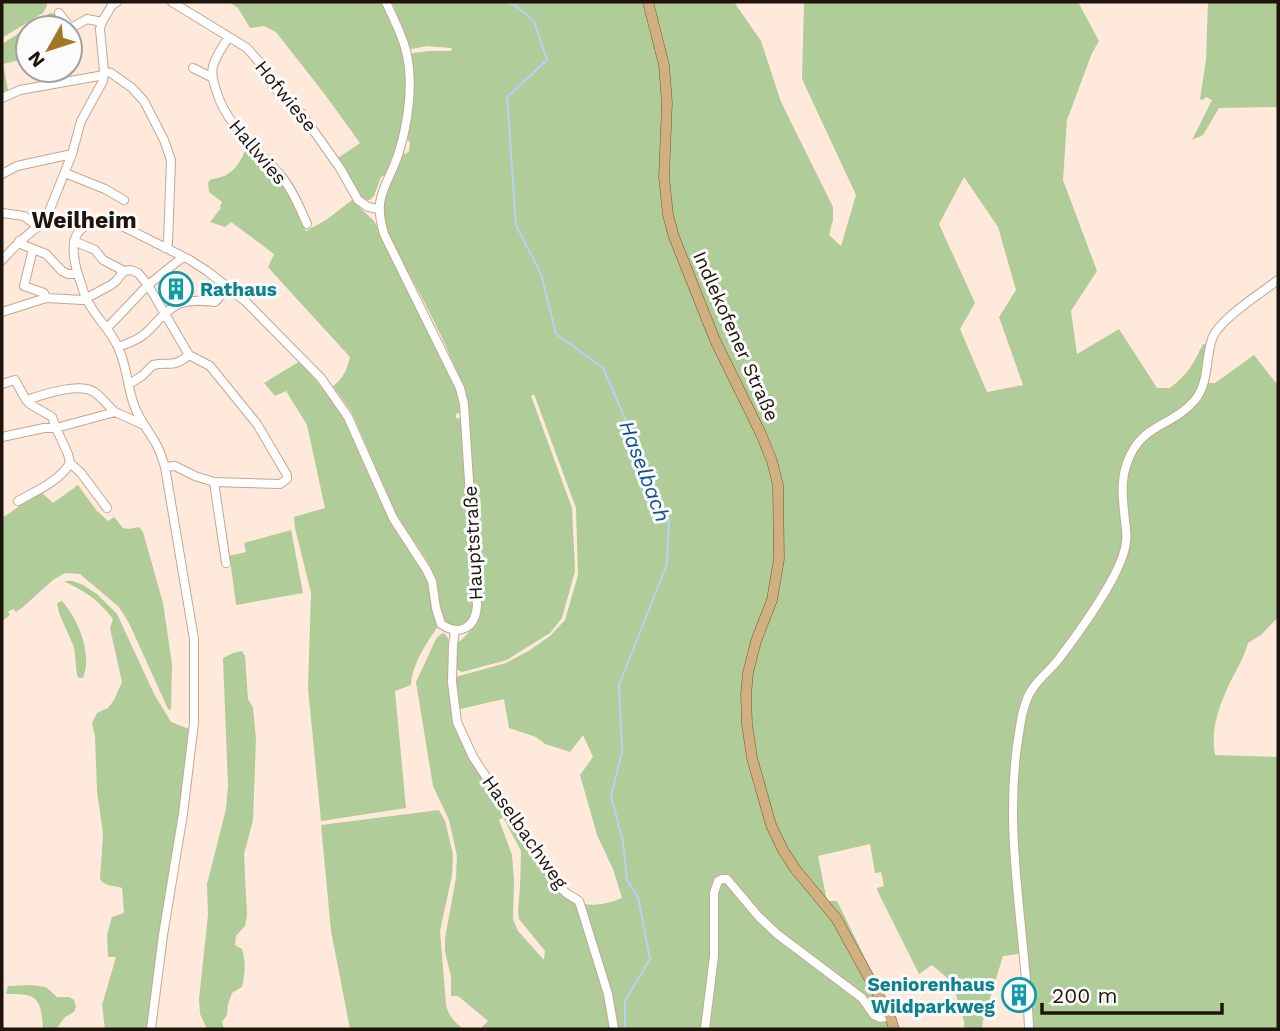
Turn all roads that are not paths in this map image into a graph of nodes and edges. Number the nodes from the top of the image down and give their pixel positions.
1 (117, 2) edge
2 (172, 2) edge
3 (386, 2) edge
4 (648, 2) edge
5 (58, 13) dead end
6 (102, 22) junction
7 (228, 38) junction
8 (193, 68) dead end
9 (104, 73) junction
10 (213, 78) junction
11 (2, 97) edge
12 (72, 154) junction
13 (65, 173) junction
14 (2, 174) edge
15 (124, 200) dead end
16 (50, 208) dead end
17 (379, 209) junction
18 (2, 213) edge
19 (307, 224) dead end
20 (37, 226) junction
21 (82, 228) junction
22 (19, 241) junction
23 (74, 241) junction
24 (165, 248) junction
25 (33, 249) junction
26 (183, 257) junction
27 (2, 260) edge
28 (124, 271) junction
29 (78, 274) junction
30 (1278, 280) edge
31 (148, 285) junction
32 (228, 287) junction
33 (46, 298) junction
34 (86, 299) junction
35 (2, 312) edge
36 (164, 314) junction
37 (107, 328) junction
38 (118, 347) junction
39 (189, 355) junction
40 (2, 384) edge
41 (129, 384) junction
42 (26, 400) junction
43 (115, 412) junction
44 (145, 426) junction
45 (56, 428) junction
46 (2, 437) edge
47 (70, 463) junction
48 (165, 467) junction
49 (214, 482) junction
50 (18, 501) dead end
51 (107, 508) dead end
52 (226, 563) dead end
53 (455, 631) junction
54 (890, 1016) junction
55 (151, 1029) edge
56 (614, 1029) edge
57 (705, 1029) edge
58 (894, 1029) edge
59 (1029, 1029) edge

1 - 6 street
2 - 7 street, Hofwiese
3 - 17 street
4 - 54 main road, Indlekofener Straße
5 - 6 street
6 - 9 street
7 - 10 street
7 - 17 street, Hofwiese
8 - 10 street
9 - 11 street
9 - 12 street
9 - 24 street
10 - 19 street, Hallwies
12 - 13 street
12 - 14 street
13 - 15 street
13 - 16 street
17 - 53 street, Hauptstraße
18 - 20 street
20 - 21 street
20 - 22 street
21 - 23 street
21 - 24 street
22 - 25 street
22 - 27 street
23 - 28 street
23 - 29 street
24 - 26 street
25 - 29 street
25 - 33 street
26 - 31 street
26 - 32 street
28 - 31 street
28 - 34 street
29 - 34 street
30 - 59 street
31 - 36 street
31 - 37 street
32 - 36 street
32 - 53 street
33 - 34 street
33 - 35 street
34 - 37 street
36 - 38 street
36 - 39 street
37 - 38 street
38 - 41 street
39 - 41 street
39 - 49 street
40 - 42 street
41 - 44 street
42 - 43 street
42 - 45 street
43 - 44 street
43 - 45 street
44 - 48 street
45 - 46 street
45 - 47 street
47 - 50 street
47 - 51 street
48 - 49 street
48 - 55 street
49 - 52 street
53 - 56 street, Haselbachweg
54 - 57 street
54 - 58 main road, Indlekofener Straße

